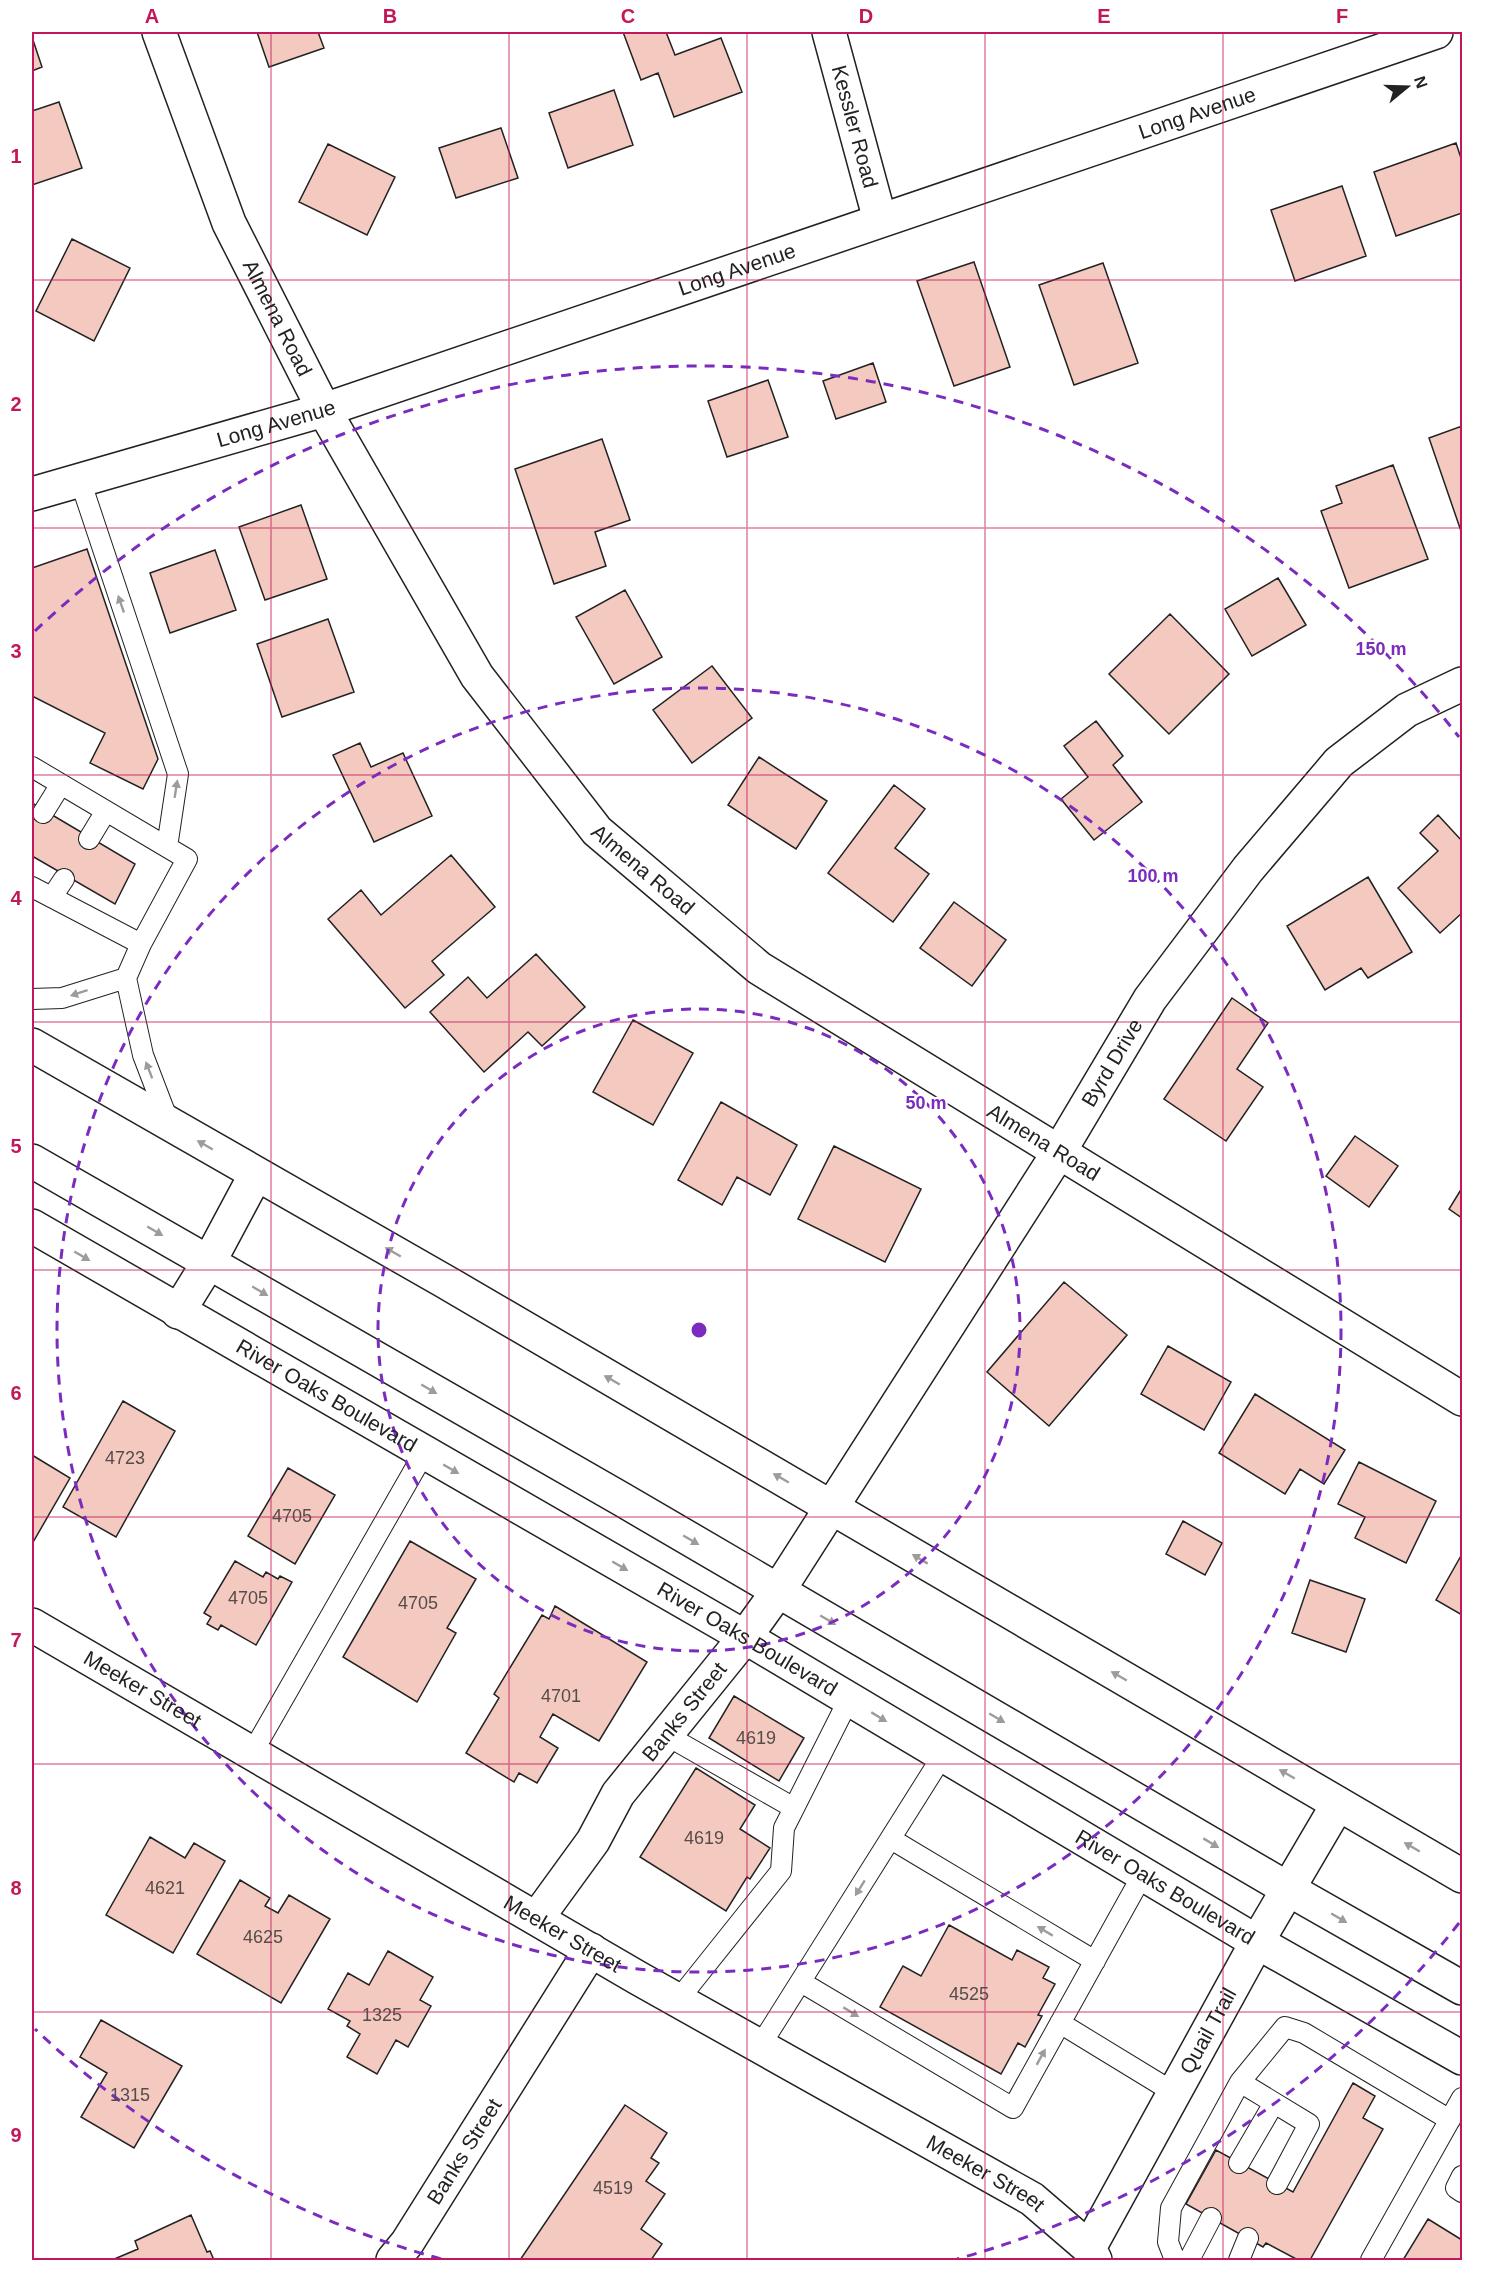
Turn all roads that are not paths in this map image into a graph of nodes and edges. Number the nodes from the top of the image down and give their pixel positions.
1 (159, 32) edge
2 (830, 32) edge
3 (1436, 32) edge
4 (880, 220) junction
5 (324, 410) junction
6 (80, 480) junction
7 (32, 494) edge
8 (1462, 684) edge
9 (32, 767) edge
10 (61, 784) junction
11 (106, 811) junction
12 (43, 813) dead end
13 (89, 839) dead end
14 (167, 847) junction
15 (64, 879) dead end
16 (32, 887) edge
17 (52, 897) junction
18 (141, 944) junction
19 (126, 978) junction
20 (32, 999) edge
21 (32, 1045) edge
22 (169, 1124) junction
23 (1059, 1152) junction
24 (32, 1161) edge
25 (256, 1174) junction
26 (32, 1226) edge
27 (209, 1262) junction
28 (178, 1312) junction
29 (1462, 1399) edge
30 (424, 1453) junction
31 (832, 1507) junction
32 (778, 1591) junction
33 (32, 1625) edge
34 (745, 1637) junction
35 (849, 1699) junction
36 (666, 1735) junction
37 (252, 1753) junction
38 (943, 1755) junction
39 (1338, 1804) junction
40 (794, 1808) junction
41 (891, 1839) junction
42 (1143, 1874) junction
43 (1462, 1876) edge
44 (1288, 1889) junction
45 (537, 1918) junction
46 (1257, 1942) junction
47 (591, 1950) junction
48 (1095, 1961) junction
49 (801, 1982) junction
50 (1462, 1988) edge
51 (678, 2000) junction
52 (1060, 2023) junction
53 (760, 2046) junction
54 (1462, 2058) edge
55 (1240, 2082) junction
56 (1173, 2092) junction
57 (1462, 2098) edge
58 (1274, 2103) junction
59 (1450, 2120) junction
60 (1239, 2163) dead end
61 (1462, 2176) edge
62 (1277, 2184) dead end
63 (1462, 2192) edge
64 (1211, 2218) dead end
65 (1248, 2238) dead end
66 (1092, 2254) edge
67 (393, 2260) edge
68 (1175, 2260) edge
69 (1189, 2260) edge
70 (1239, 2260) edge
71 (1371, 2260) edge

1 - 5 street, Almena Road
2 - 4 street, Kessler Road
3 - 4 street, Long Avenue
4 - 5 street, Long Avenue
5 - 6 street, Long Avenue
5 - 23 street, Almena Road
6 - 7 street, Long Avenue
14 -> 6 lane
8 - 23 street, Byrd Drive
9 - 10 lane
10 - 11 lane
10 - 12 lane
11 - 13 lane
11 - 14 lane
14 - 18 lane
15 - 17 lane
16 - 17 lane
17 - 18 lane
18 - 19 lane
19 -> 20 lane
22 -> 19 lane
21 - 22 street
25 -> 22 street
23 - 29 street, Almena Road
23 - 31 street, Byrd Drive
24 -> 27 street
25 - 27 street
31 -> 25 street
26 -> 28 street, River Oaks Boulevard
27 - 28 street
27 -> 32 street
28 - 30 street, River Oaks Boulevard
30 -> 34 street, River Oaks Boulevard
30 - 37 lane
31 - 32 street, Banks Street
39 -> 31 street
32 - 34 street, Banks Street
32 -> 44 street
33 - 37 street, Meeker Street
34 - 35 street, River Oaks Boulevard
34 - 36 street, Banks Street
35 -> 38 street, River Oaks Boulevard
35 - 40 lane
36 - 40 lane
36 - 45 street, Banks Street
37 - 45 street, Meeker Street
38 - 41 lane
38 - 42 street, River Oaks Boulevard
43 -> 39 street
39 - 44 street, Quail Trail
40 - 51 lane
48 -> 41 lane
41 -> 49 lane
42 - 46 street, River Oaks Boulevard
42 - 48 lane
44 - 46 street, Quail Trail
44 -> 50 street
45 - 47 street, Meeker Street
46 - 54 street, River Oaks Boulevard
46 - 56 street, Quail Trail
47 - 51 street, Meeker Street
47 - 67 street, Banks Street
48 - 52 lane
49 -> 52 lane
49 - 53 lane
51 - 53 street, Meeker Street
52 - 56 lane
53 - 66 street, Meeker Street
55 - 58 lane
55 - 59 lane
55 - 68 lane
56 - 66 street, Quail Trail
57 - 59 lane
58 - 60 lane
58 - 62 lane
59 - 71 lane
61 - 63 lane
64 - 69 lane
65 - 70 lane

